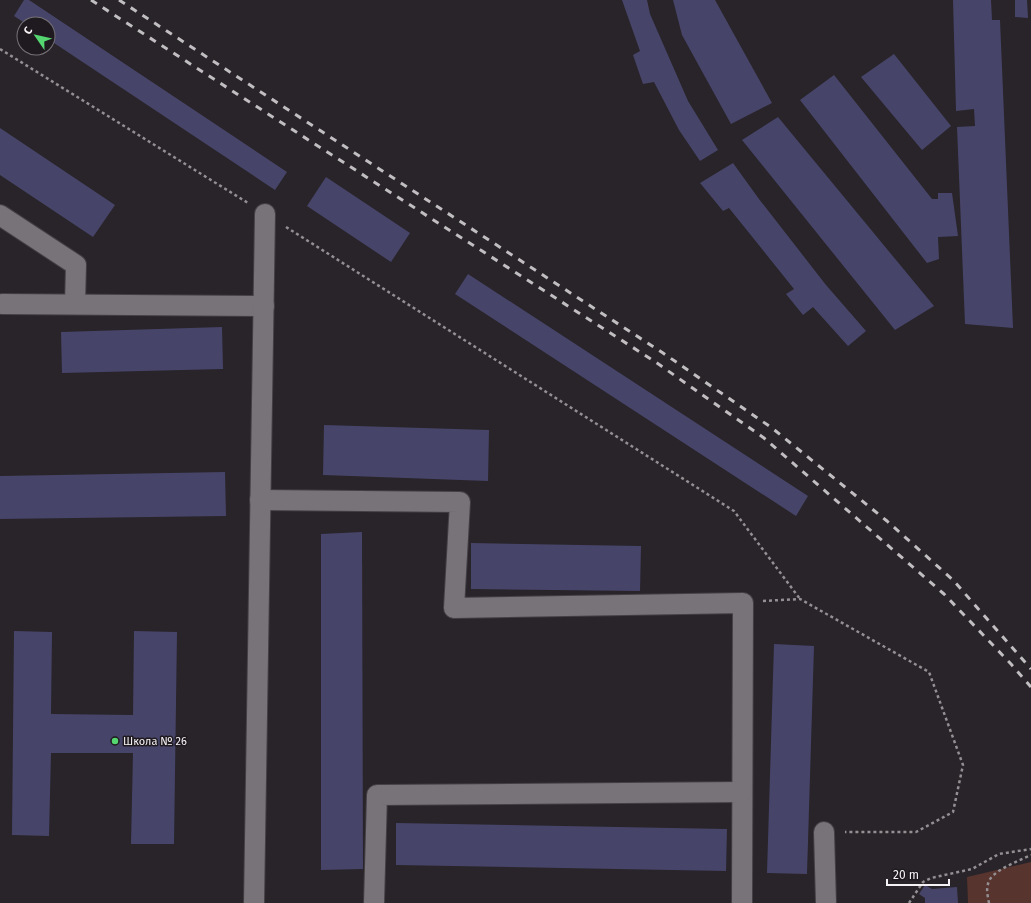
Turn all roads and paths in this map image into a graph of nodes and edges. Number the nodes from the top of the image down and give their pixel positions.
1 (0, 50) edge
2 (265, 214) junction
3 (0, 216) edge
4 (2, 304) dead end
5 (75, 304) junction
6 (264, 306) junction
7 (260, 500) junction
8 (800, 599) junction
9 (743, 603) junction
10 (742, 792) junction
11 (824, 832) joint
12 (1031, 849) edge
13 (1031, 855) edge
14 (918, 887) junction
15 (922, 889) dead end
16 (254, 903) edge
17 (374, 903) edge
18 (742, 903) edge
19 (826, 903) edge
20 (908, 903) edge
21 (989, 903) edge

1 - 2 path
2 - 6 street
2 - 8 path
3 - 5 street
4 - 5 street
5 - 6 street
6 - 7 street
7 - 9 street
7 - 16 street
8 - 9 path
8 - 11 path
9 - 10 street
10 - 17 street
10 - 18 street
11 - 19 street
12 - 14 path
13 - 21 path
14 - 15 path
14 - 20 path

